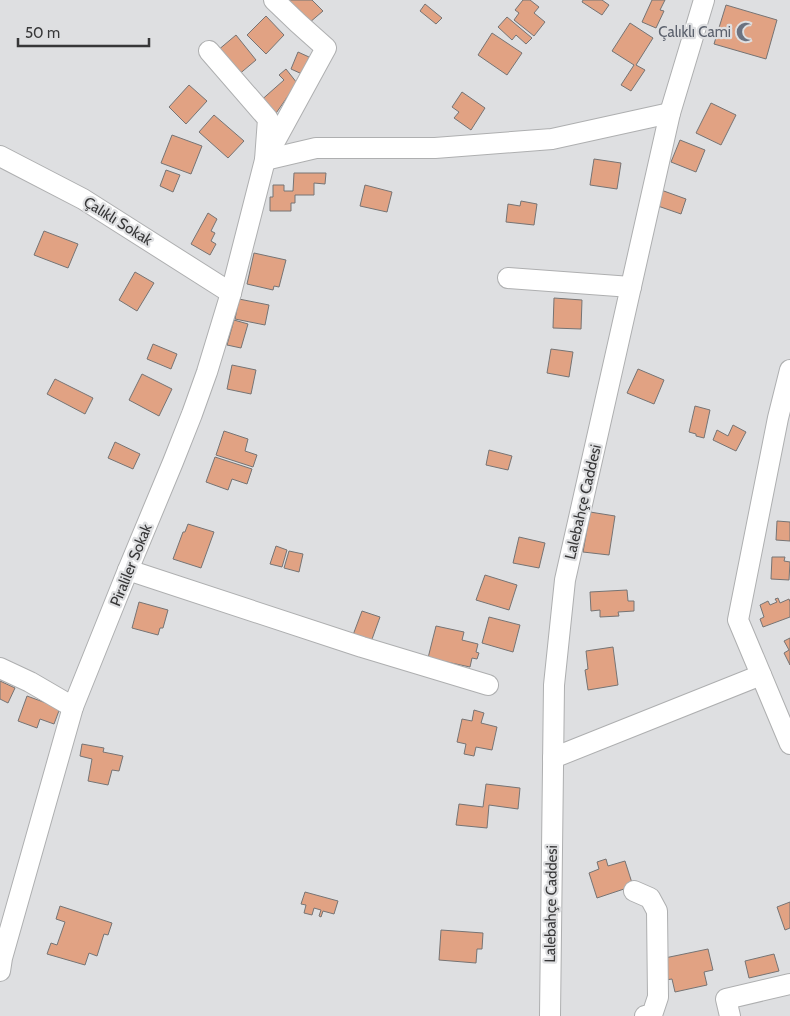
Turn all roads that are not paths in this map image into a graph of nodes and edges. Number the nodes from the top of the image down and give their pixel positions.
1 (274, 0) edge
2 (704, 0) edge
3 (209, 51) dead end
4 (670, 113) junction
5 (0, 156) edge
6 (265, 160) junction
7 (508, 278) dead end
8 (631, 287) junction
9 (231, 293) junction
10 (790, 370) edge
11 (784, 420) edge
12 (128, 570) junction
13 (0, 668) edge
14 (761, 675) junction
15 (488, 685) dead end
16 (73, 707) junction
17 (790, 744) edge
18 (553, 758) junction
19 (634, 891) dead end
20 (1, 962) edge
21 (790, 984) edge
22 (550, 1016) edge
23 (645, 1016) edge
24 (730, 1016) edge

1 - 6 street
2 - 4 street, Lalebahçe Caddesi
3 - 6 street
4 - 6 street
4 - 8 street, Lalebahçe Caddesi
5 - 9 street, Çalıklı Sokak
6 - 9 street, Piraliler Sokak
7 - 8 street
8 - 18 street, Lalebahçe Caddesi
9 - 12 street, Piraliler Sokak
10 - 11 street
11 - 14 street
12 - 15 street
12 - 16 street, Piraliler Sokak
13 - 16 street
14 - 17 street
14 - 18 street
16 - 20 street, Piraliler Sokak
18 - 22 street, Lalebahçe Caddesi
19 - 23 street
21 - 24 street

